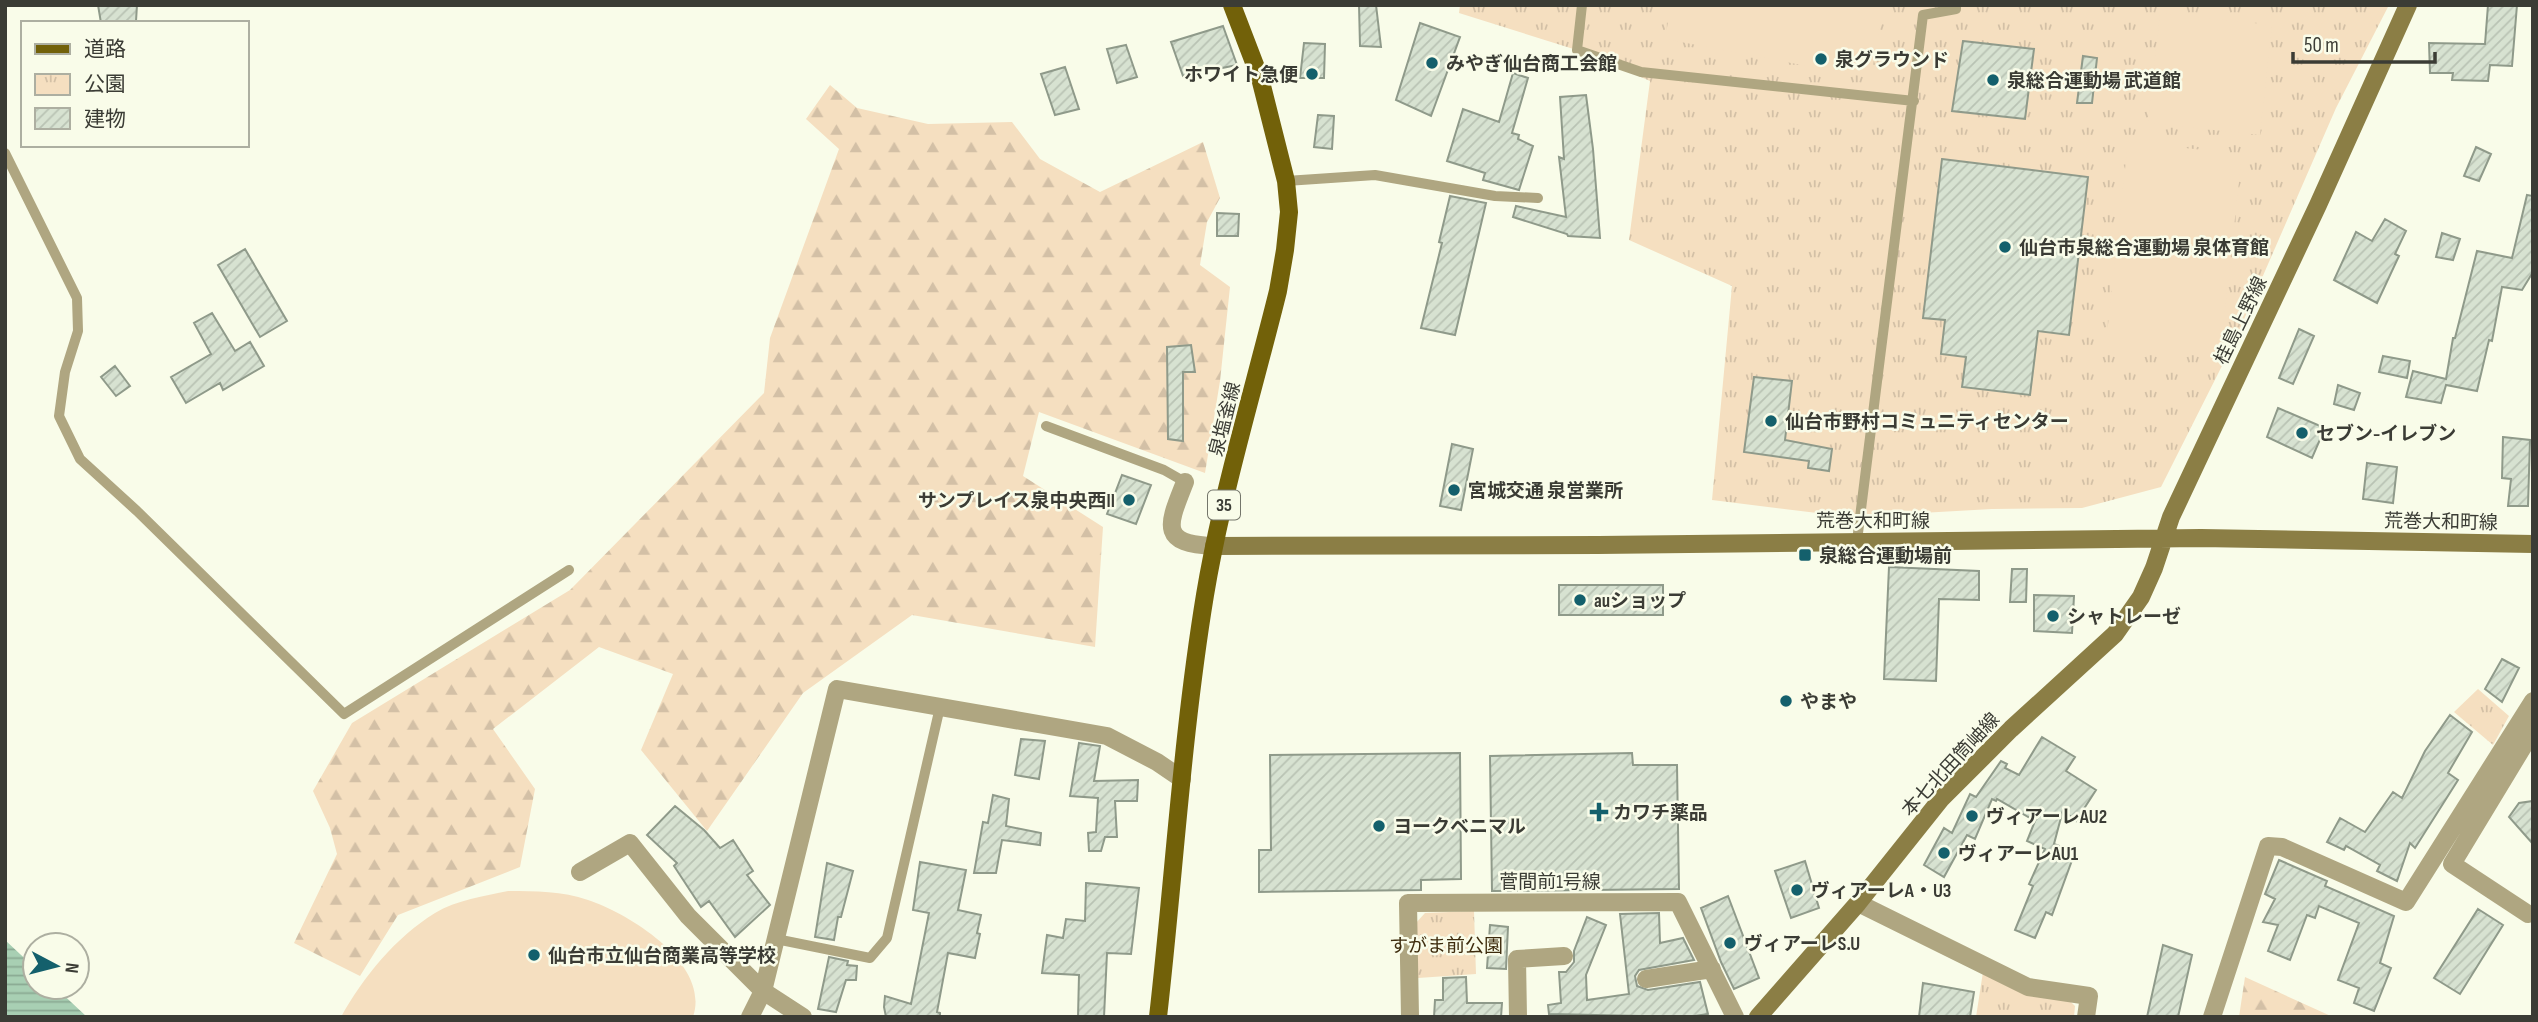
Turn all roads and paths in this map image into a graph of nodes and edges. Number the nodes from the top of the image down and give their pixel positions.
1 (1232, 5) edge
2 (1582, 5) edge
3 (1956, 5) edge
4 (2408, 5) edge
5 (1914, 101) junction
6 (5, 153) edge
7 (1286, 181) junction
8 (1538, 198) dead end
9 (1046, 425) dead end
10 (1185, 482) joint
11 (2164, 539) junction
12 (1857, 541) junction
13 (2533, 544) edge
14 (1214, 546) junction
15 (569, 570) dead end
16 (2533, 702) edge
17 (940, 707) junction
18 (2519, 724) junction
19 (1182, 779) junction
20 (580, 872) dead end
21 (1858, 903) junction
22 (2528, 914) dead end
23 (776, 939) junction
24 (1564, 956) dead end
25 (1712, 969) junction
26 (1646, 979) dead end
27 (763, 991) junction
28 (750, 1017) edge
29 (803, 1017) edge
30 (1158, 1017) edge
31 (1410, 1017) edge
32 (1518, 1017) edge
33 (1735, 1017) edge
34 (1758, 1017) edge
35 (2086, 1017) edge
36 (2212, 1017) edge

1 - 7 main road, 泉塩釜線 / 35
2 - 5 lane
3 - 5 lane
4 - 11 street, 桂島上野線
5 - 12 lane
6 - 15 lane
7 - 8 lane
7 - 14 main road, 泉塩釜線 / 35
9 - 10 lane
10 - 14 street
11 - 12 street, 荒巻大和町線
11 - 13 street, 荒巻大和町線
11 - 21 street, 本七北田筒岫線
12 - 14 street, 荒巻大和町線
14 - 19 main road, 泉塩釜線 / 35
16 - 18 street
17 - 19 street
17 - 23 lane
17 - 23 street
18 - 22 street
18 - 36 street
19 - 30 main road, 泉塩釜線 / 35
20 - 27 street
21 - 34 street, 本七北田筒岫線
21 - 35 street
23 - 27 street
24 - 32 street
25 - 26 street
25 - 31 street, 菅間前1号線
25 - 33 street, 菅間前1号線
27 - 28 street
27 - 29 street

